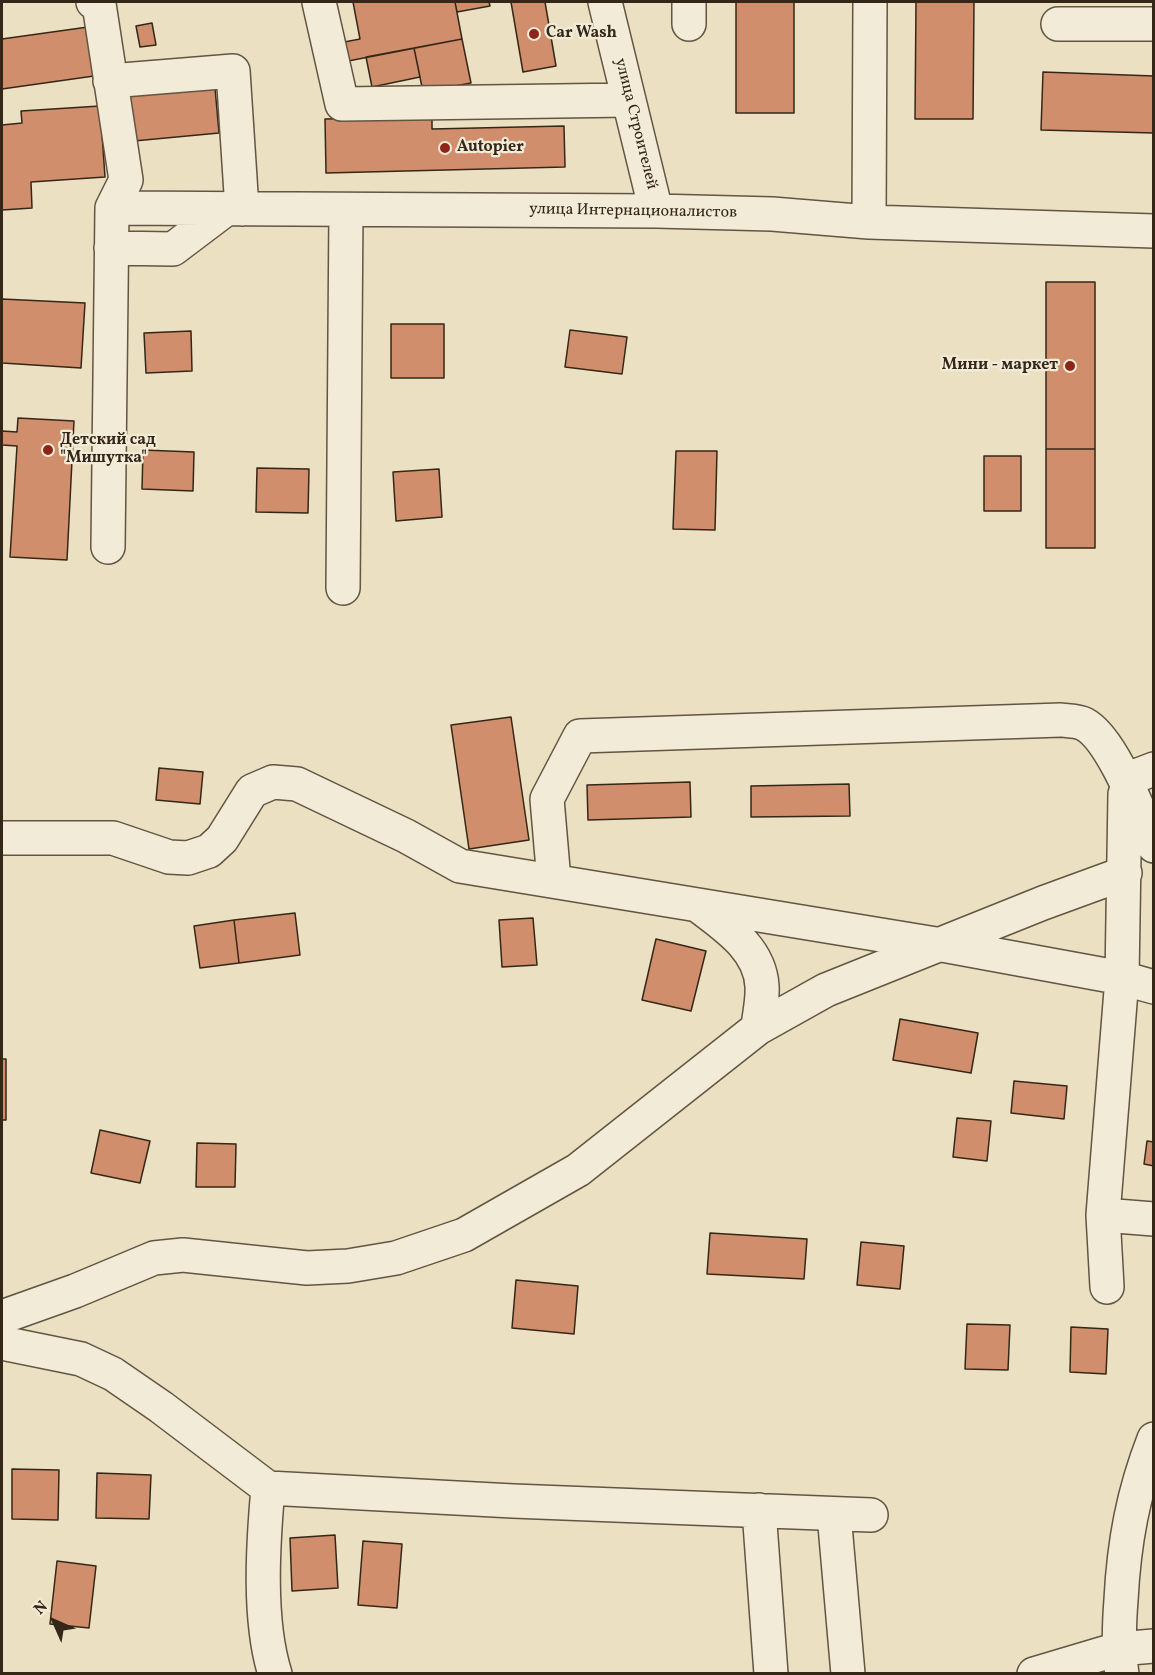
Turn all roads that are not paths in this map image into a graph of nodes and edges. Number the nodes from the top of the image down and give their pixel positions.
1 (103, 2) edge
2 (319, 2) edge
3 (605, 2) edge
4 (870, 2) edge
5 (1058, 24) dead end
6 (1154, 24) edge
7 (110, 81) junction
8 (629, 100) junction
9 (112, 208) junction
10 (234, 209) junction
11 (346, 210) junction
12 (656, 211) junction
13 (869, 222) junction
14 (1154, 231) edge
15 (111, 248) junction
16 (108, 547) dead end
17 (343, 588) dead end
18 (1139, 775) edge
19 (2, 838) edge
20 (1154, 846) edge
21 (1125, 873) junction
22 (554, 881) junction
23 (697, 904) junction
24 (942, 945) junction
25 (1122, 978) junction
26 (1154, 987) edge
27 (758, 1028) junction
28 (1104, 1215) junction
29 (1154, 1219) edge
30 (1107, 1287) dead end
31 (2, 1317) edge
32 (2, 1343) edge
33 (1154, 1439) edge
34 (268, 1488) junction
35 (759, 1510) junction
36 (834, 1514) junction
37 (871, 1515) dead end
38 (1154, 1646) edge
39 (1120, 1661) edge
40 (275, 1674) edge
41 (771, 1674) edge
42 (849, 1674) edge
43 (1034, 1674) edge

1 - 7 street
2 - 8 street
3 - 8 street, улица Строителей
4 - 13 street
5 - 6 street
7 - 9 street
7 - 10 street
8 - 12 street, улица Строителей
9 - 10 street, улица Интернационалистов
9 - 15 street
10 - 11 street, улица Интернационалистов
10 - 15 street
11 - 12 street, улица Интернационалистов
11 - 17 street
12 - 13 street, улица Интернационалистов
13 - 14 street, улица Интернационалистов
15 - 16 street
18 - 20 street
18 - 21 street
18 - 22 street
19 - 22 street
21 - 24 street
21 - 25 street
22 - 23 street
23 - 24 street
23 - 27 street
24 - 25 street
24 - 27 street
25 - 26 street
25 - 28 street
27 - 31 street
28 - 29 street
28 - 30 street
32 - 34 street
33 - 39 street
34 - 35 street
34 - 40 street
35 - 36 street
35 - 41 street
36 - 37 street
36 - 42 street
38 - 39 street
39 - 43 street

